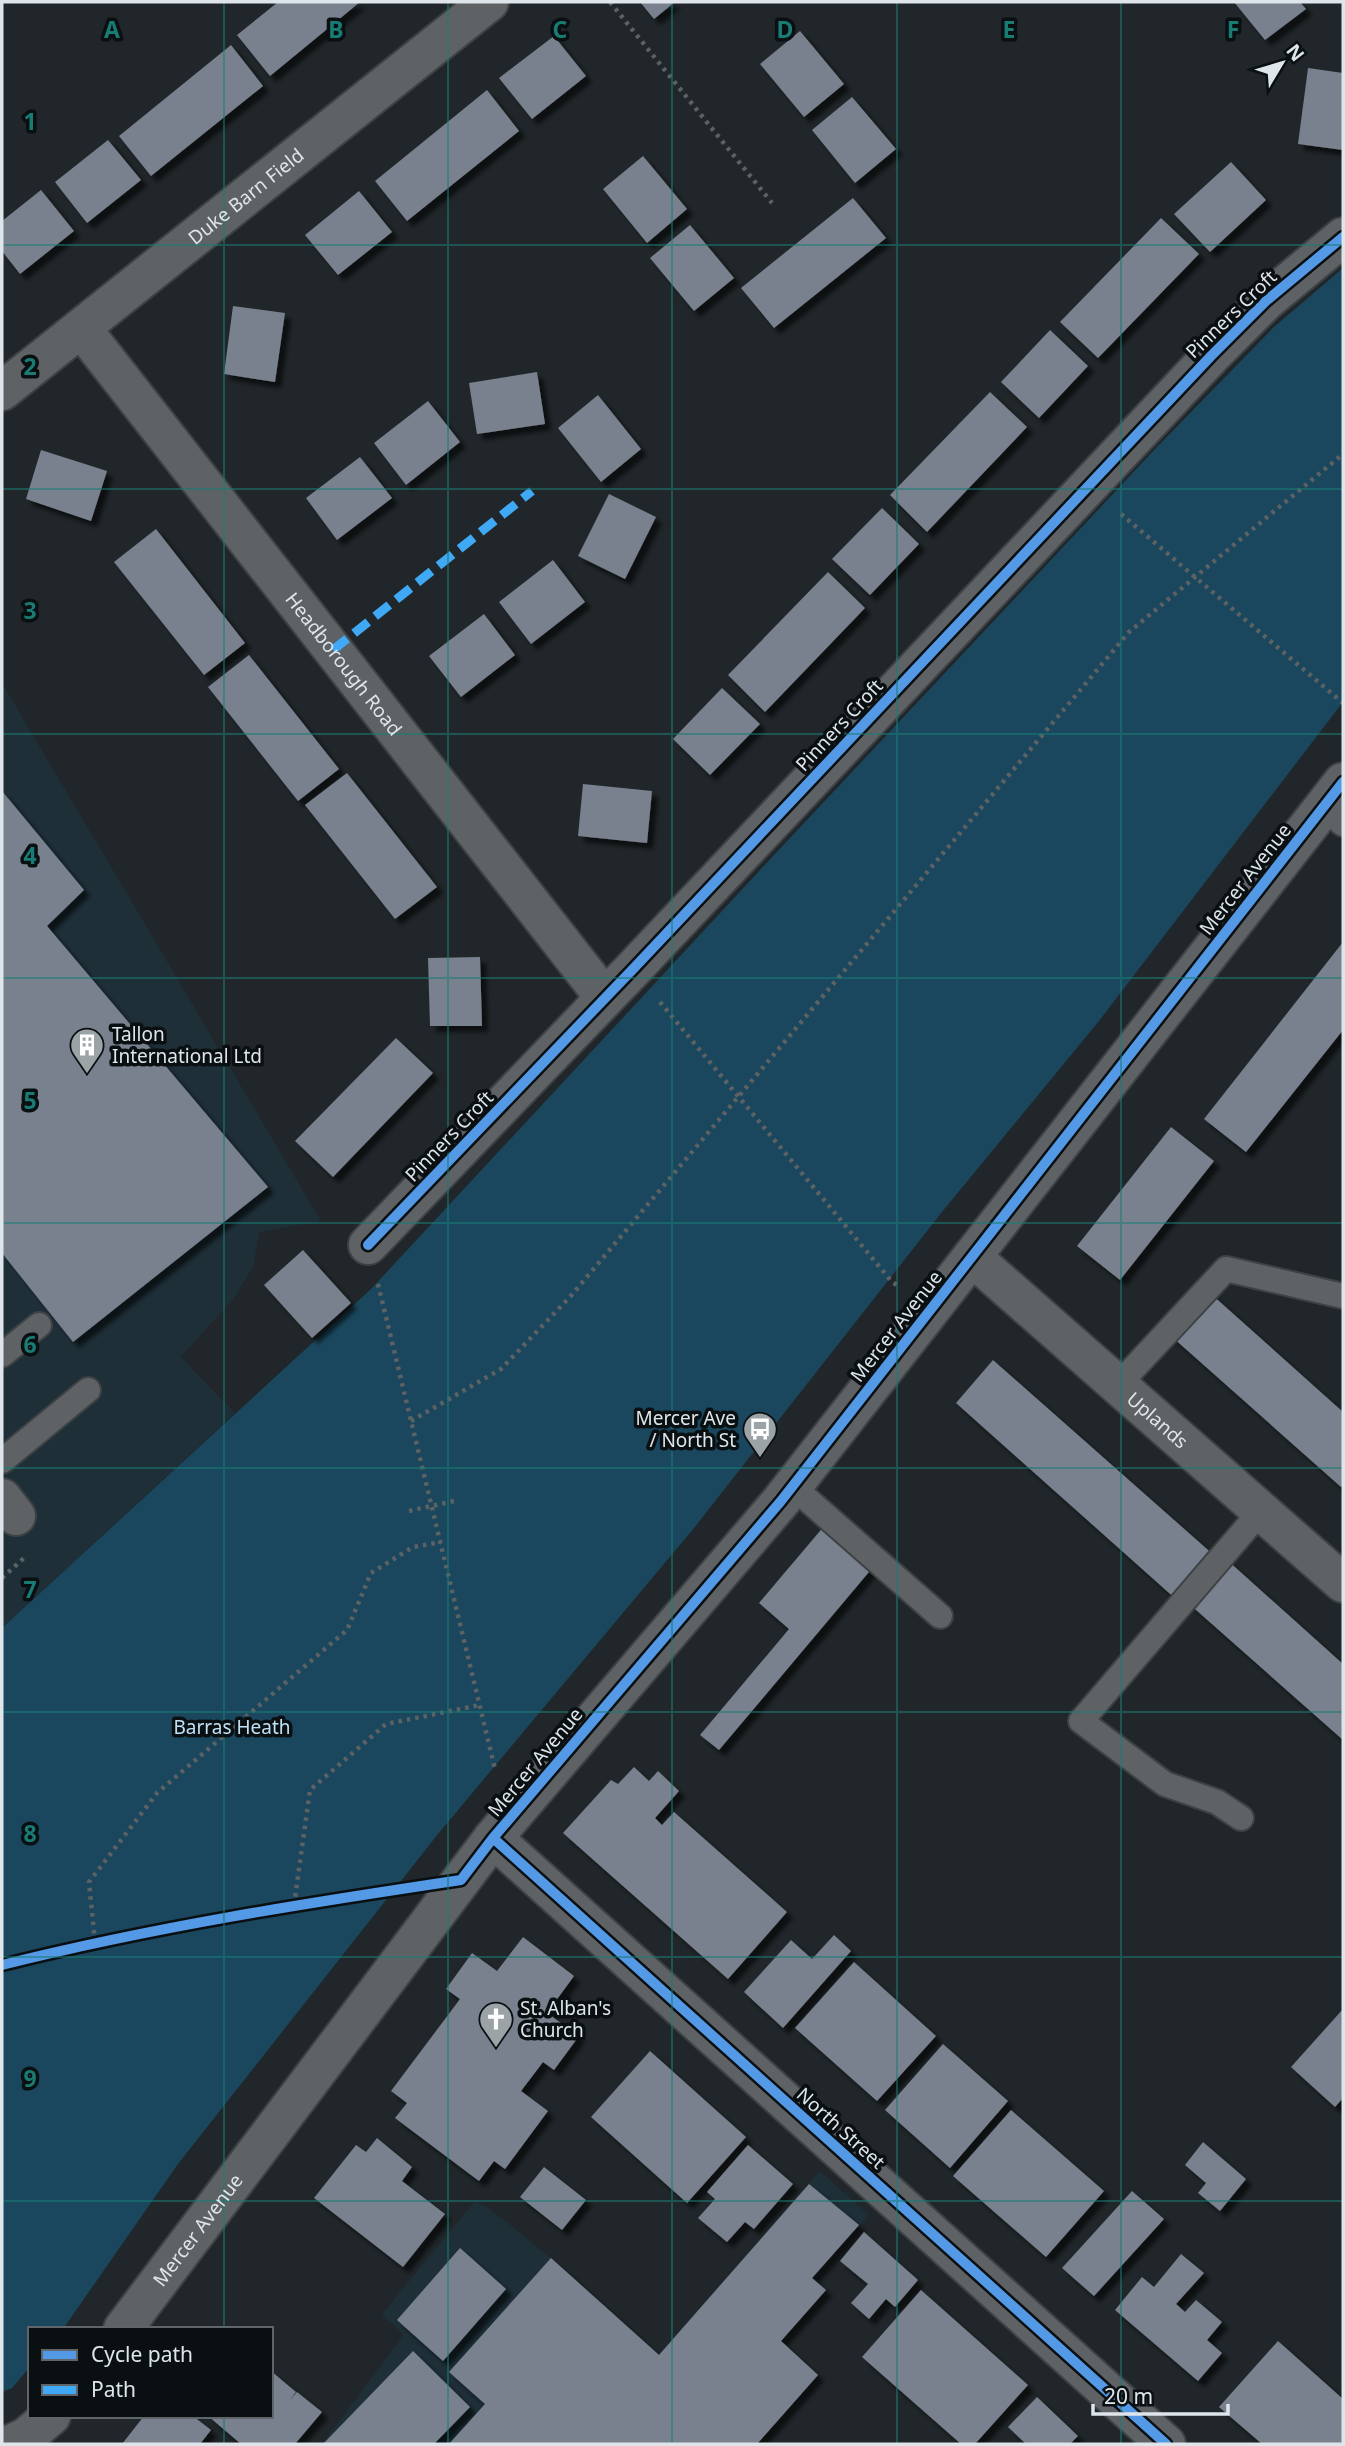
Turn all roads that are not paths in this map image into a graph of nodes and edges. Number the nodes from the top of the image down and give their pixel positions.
1 (489, 2) edge
2 (1343, 237) edge
3 (82, 328) junction
4 (2, 391) edge
5 (1336, 805) edge
6 (605, 998) junction
7 (368, 1245) road end
8 (972, 1257) junction
9 (1343, 1296) edge
10 (38, 1325) dead end
11 (2, 1355) edge
12 (1118, 1385) junction
13 (88, 1390) dead end
14 (2, 1461) edge
15 (792, 1486) junction
16 (1261, 1511) junction
17 (1343, 1583) edge
18 (940, 1616) dead end
19 (1241, 1818) dead end
20 (500, 1830) junction
21 (125, 2327) edge
22 (49, 2418) edge
23 (11, 2444) edge
24 (1166, 2444) edge

1 - 3 street, Duke Barn Field
2 - 6 street, Pinners Croft
3 - 4 street, Duke Barn Field
3 - 6 street, Headborough Road
5 - 8 street, Mercer Avenue
6 - 7 street, Pinners Croft
8 - 12 street, Uplands
8 - 15 street, Mercer Avenue
9 - 12 lane
10 - 11 lane
12 - 16 street, Uplands
13 - 14 lane
15 - 18 lane
15 - 20 street, Mercer Avenue
16 - 17 street, Uplands
16 - 19 lane
20 - 21 street, Mercer Avenue
20 - 24 street, North Street
22 - 23 street

